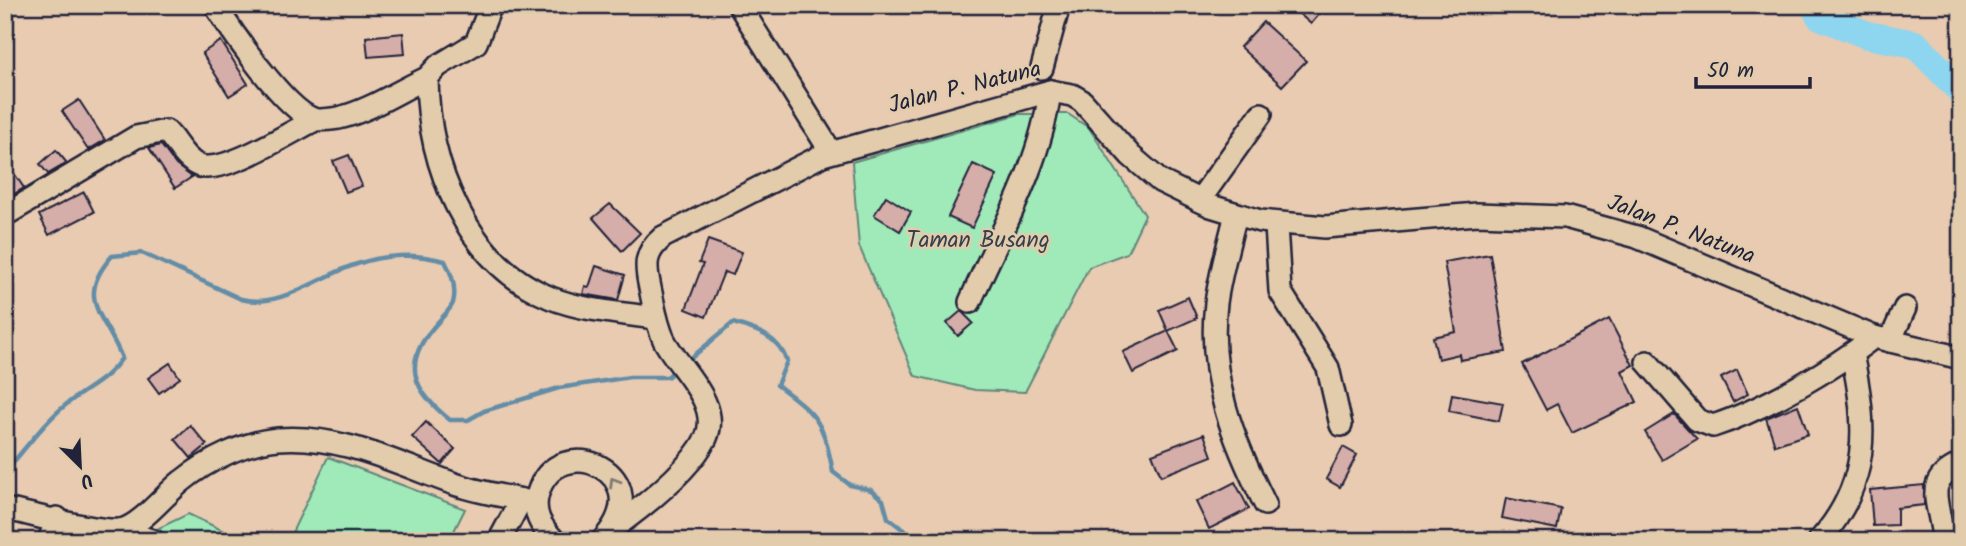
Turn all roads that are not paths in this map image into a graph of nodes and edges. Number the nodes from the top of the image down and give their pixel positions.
1 (215, 5) edge
2 (491, 5) edge
3 (739, 5) edge
4 (1059, 5) edge
5 (427, 78) junction
6 (1042, 83) junction
7 (1261, 114) dead end
8 (315, 120) junction
9 (831, 152) junction
10 (1199, 201) junction
11 (10, 212) dead end
12 (1236, 214) junction
13 (1276, 225) junction
14 (970, 302) dead end
15 (1905, 308) dead end
16 (656, 318) junction
17 (1882, 339) junction
18 (1852, 354) junction
19 (1961, 358) edge
20 (1647, 362) dead end
21 (1341, 425) dead end
22 (1961, 464) edge
23 (528, 501) junction
24 (1265, 504) dead end
25 (5, 509) edge
26 (57, 518) junction
27 (120, 530) junction
28 (609, 534) edge
29 (49, 541) edge
30 (155, 541) edge
31 (499, 541) edge
32 (555, 541) edge
33 (1819, 541) edge
34 (1943, 541) edge

1 - 8 street
2 - 5 street
3 - 9 street
4 - 6 street
5 - 8 street
5 - 16 street
6 - 9 street, Jalan P. Natuna
6 - 10 street, Jalan P. Natuna
6 - 14 street
7 - 10 street
8 - 11 street
9 - 16 street, Jalan P. Natuna
10 - 12 street, Jalan P. Natuna
12 - 13 street, Jalan P. Natuna
12 - 24 street
13 - 17 street, Jalan P. Natuna
13 - 21 street
15 - 17 street
16 - 28 street, Jalan P. Natuna
17 - 18 street
17 - 19 street, Jalan P. Natuna
18 - 20 street
18 - 33 street
22 - 34 street
23 - 27 street
28 -> 23 street
23 - 31 street
23 - 32 street
25 - 26 street
26 - 27 street
26 - 29 street
27 - 30 street

